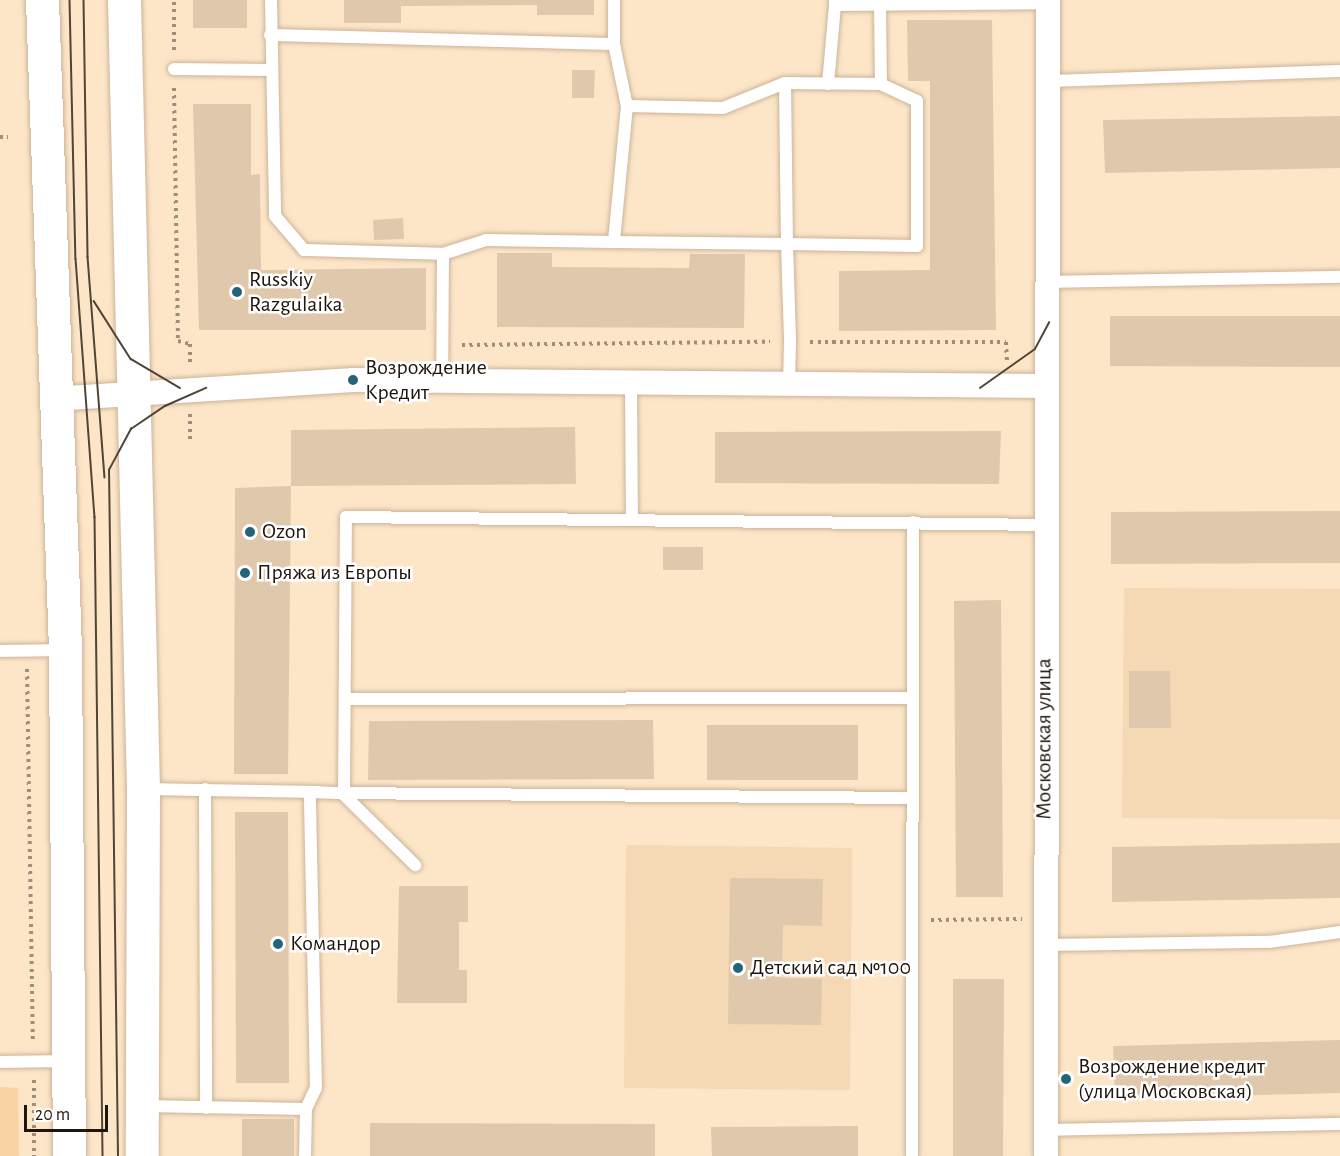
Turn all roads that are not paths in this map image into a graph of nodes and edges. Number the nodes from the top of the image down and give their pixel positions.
1 (42, 0) edge
2 (124, 0) edge
3 (270, 0) edge
4 (614, 0) edge
5 (1048, 1) edge
6 (835, 3) edge
7 (880, 5) junction
8 (270, 35) junction
9 (614, 44) junction
10 (174, 69) road end
11 (270, 70) junction
12 (1340, 71) edge
13 (1050, 81) junction
14 (784, 83) junction
15 (828, 84) junction
16 (881, 84) junction
17 (627, 106) junction
18 (614, 242) junction
19 (787, 244) junction
20 (443, 254) junction
21 (1340, 277) edge
22 (1049, 282) junction
23 (442, 382) junction
24 (631, 384) junction
25 (789, 386) junction
26 (1047, 386) junction
27 (132, 394) junction
28 (52, 399) junction
29 (632, 517) junction
30 (913, 522) junction
31 (1046, 525) junction
32 (65, 650) junction
33 (0, 651) edge
34 (910, 698) junction
35 (345, 699) junction
36 (142, 789) junction
37 (206, 789) junction
38 (310, 792) junction
39 (344, 793) junction
40 (910, 798) junction
41 (416, 865) dead end
42 (1340, 932) edge
43 (1045, 945) junction
44 (68, 1061) junction
45 (0, 1062) edge
46 (142, 1106) junction
47 (206, 1108) junction
48 (306, 1109) junction
49 (1340, 1125) edge
50 (1046, 1130) junction
51 (69, 1156) edge
52 (142, 1156) edge
53 (305, 1156) edge
54 (912, 1156) edge
55 (1046, 1156) edge

1 - 28 highway
2 - 27 highway
3 - 8 lane
4 - 9 lane
5 - 7 lane
5 - 13 street, Московская улица
6 - 7 lane
6 - 15 lane
7 - 16 lane
8 - 9 lane
8 - 11 lane
9 - 17 lane
10 - 11 lane
11 - 20 lane
12 - 13 lane
13 - 22 street, Московская улица
14 - 15 lane
14 - 17 lane
14 - 19 lane
15 - 16 lane
16 - 19 lane
17 - 18 lane
18 - 19 lane
18 - 20 lane
19 - 25 lane
20 - 23 lane
21 - 22 lane
22 - 26 street, Московская улица
23 - 24 street
23 - 27 street
24 - 25 street
24 - 29 lane
25 - 26 street
26 - 31 street, Московская улица
27 - 28 street
27 - 36 highway
28 - 32 highway
29 - 30 lane
29 - 35 lane
30 - 31 lane
30 - 34 lane
31 - 43 street, Московская улица
32 - 33 lane
32 - 44 highway
34 - 35 lane
34 - 40 lane
35 - 39 lane
36 - 37 lane
36 - 46 highway
37 - 38 lane
37 - 47 lane
38 - 39 lane
38 - 48 lane
39 - 40 lane
39 - 41 lane
40 - 54 lane
42 - 43 lane
43 - 50 street, Московская улица
44 - 45 lane
44 - 51 highway
46 - 47 lane
46 - 52 highway
47 - 48 lane
48 - 53 lane
49 - 50 lane
50 - 55 street, Московская улица

